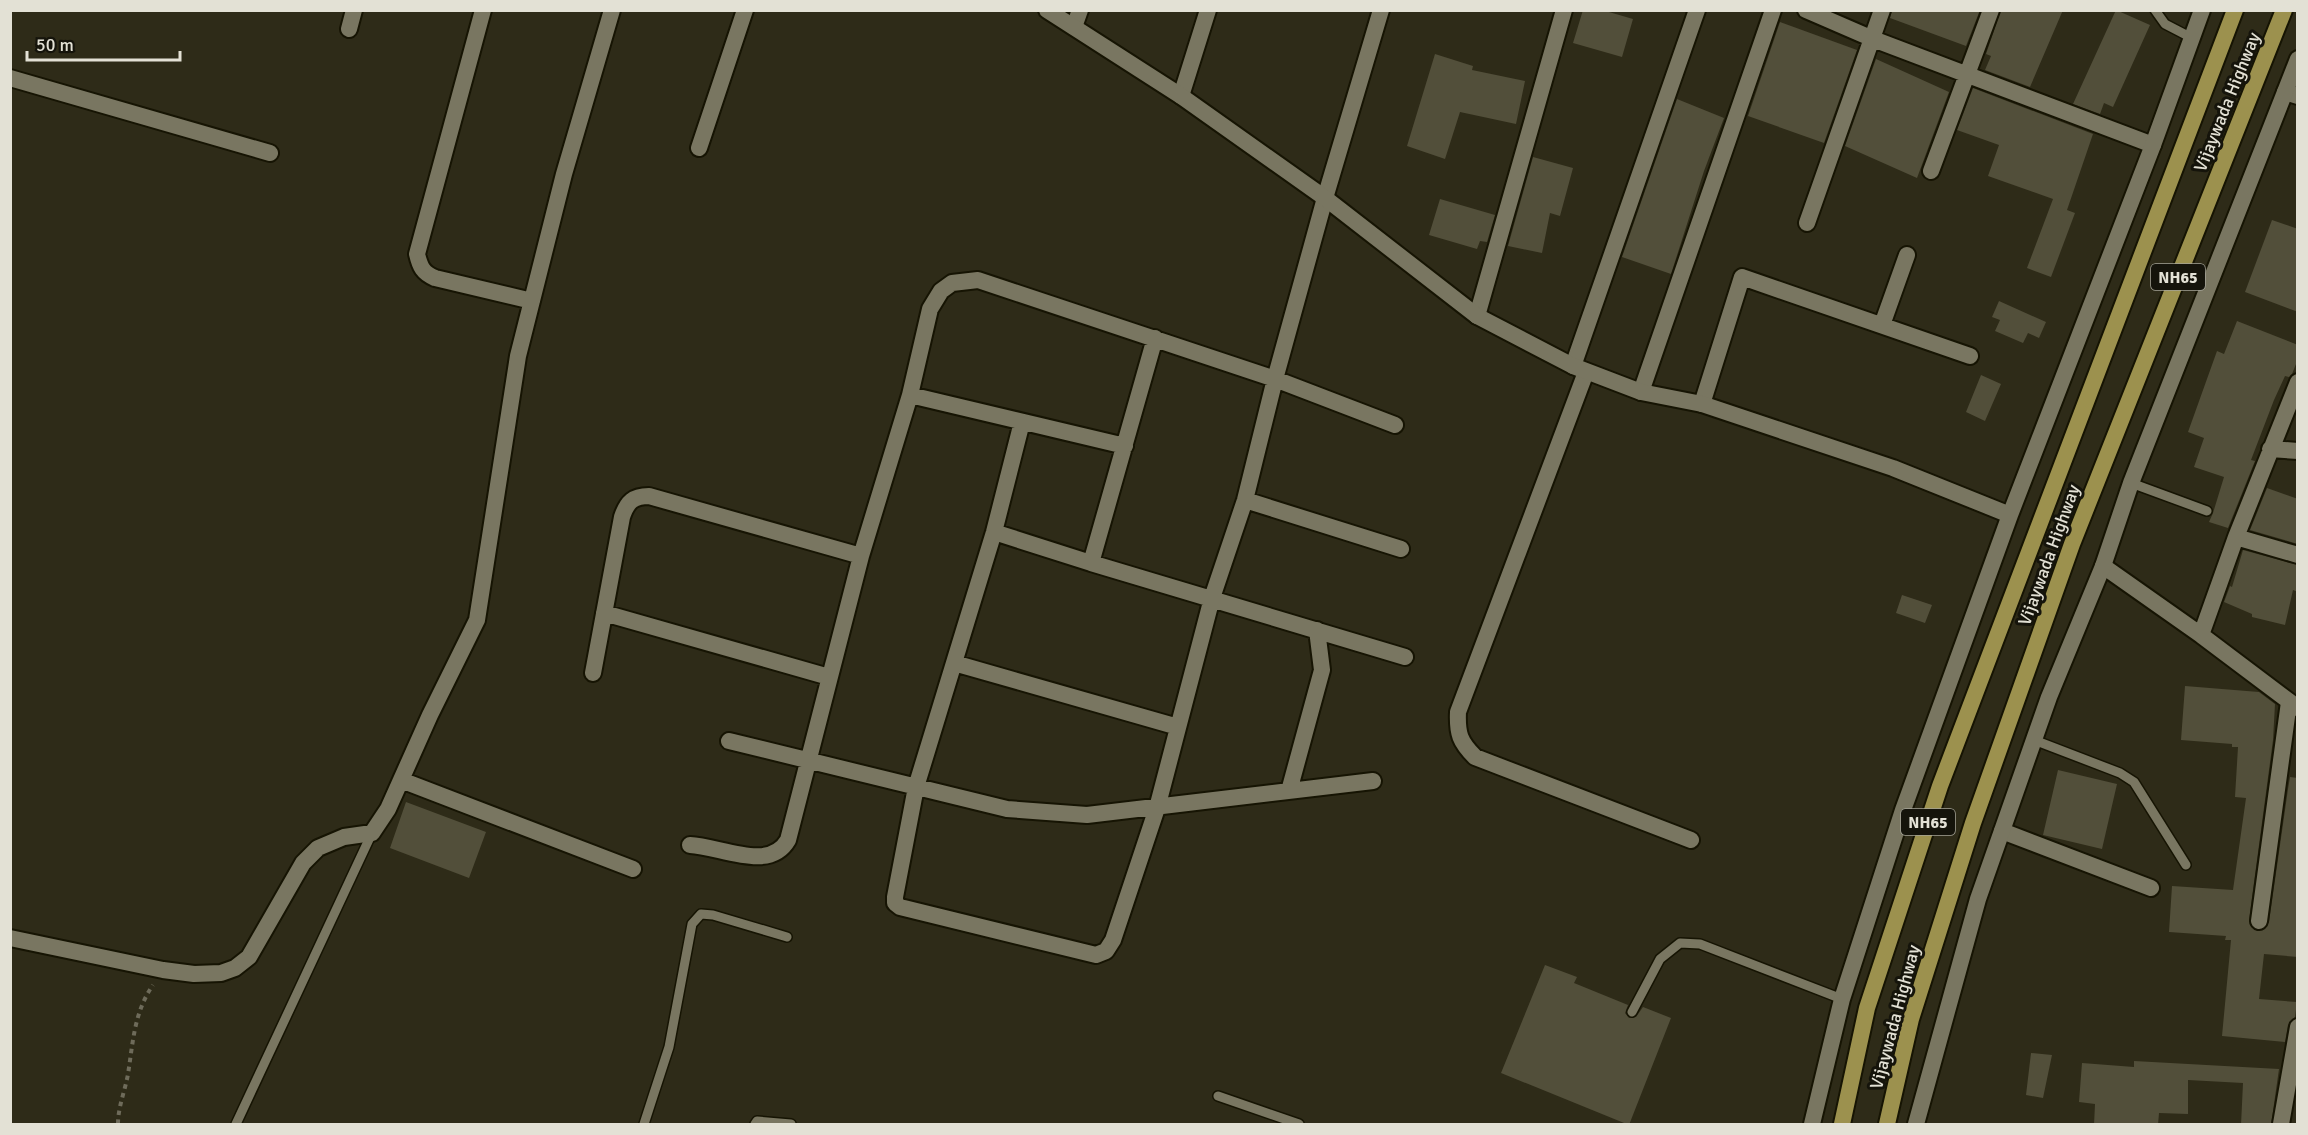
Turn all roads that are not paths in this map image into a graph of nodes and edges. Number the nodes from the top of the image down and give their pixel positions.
1 (354, 10) edge
2 (483, 10) edge
3 (612, 10) edge
4 (1047, 10) edge
5 (1080, 10) edge
6 (1208, 10) edge
7 (1381, 10) edge
8 (1564, 10) edge
9 (1698, 10) edge
10 (1773, 10) edge
11 (1806, 10) edge
12 (1882, 10) edge
13 (1991, 10) edge
14 (2155, 10) edge
15 (2202, 10) edge
16 (2235, 10) edge
17 (2284, 10) edge
18 (743, 11) edge
19 (1074, 27) junction
20 (349, 29) dead end
21 (2192, 38) junction
22 (1873, 39) junction
23 (2298, 59) edge
24 (1966, 73) junction
25 (10, 78) edge
26 (2291, 94) edge
27 (1181, 96) junction
28 (2153, 145) junction
29 (699, 148) dead end
30 (270, 153) dead end
31 (1931, 171) dead end
32 (1325, 198) junction
33 (1807, 223) dead end
34 (1908, 255) dead end
35 (532, 301) junction
36 (1477, 316) junction
37 (1882, 325) junction
38 (1155, 338) junction
39 (1970, 356) dead end
40 (1579, 369) junction
41 (1275, 379) junction
42 (2298, 382) edge
43 (1641, 392) junction
44 (910, 395) junction
45 (1702, 404) junction
46 (1022, 422) junction
47 (1395, 425) dead end
48 (1125, 446) junction
49 (2270, 449) junction
50 (2298, 451) edge
51 (2131, 483) junction
52 (1245, 500) junction
53 (2207, 511) dead end
54 (2010, 515) junction
55 (994, 532) junction
56 (2236, 537) junction
57 (1401, 549) dead end
58 (2298, 555) edge
59 (861, 556) junction
60 (1091, 563) junction
61 (2103, 566) junction
62 (1212, 598) junction
63 (604, 613) junction
64 (1317, 630) junction
65 (2201, 635) junction
66 (1405, 657) dead end
67 (954, 663) junction
68 (593, 673) dead end
69 (829, 676) junction
70 (2293, 705) edge
71 (1178, 727) junction
72 (2034, 740) junction
73 (729, 741) dead end
74 (807, 760) junction
75 (401, 780) junction
76 (1373, 781) dead end
77 (916, 787) junction
78 (1289, 791) junction
79 (1156, 808) junction
80 (2002, 831) junction
81 (372, 833) junction
82 (1691, 840) dead end
83 (690, 845) dead end
84 (2187, 865) dead end
85 (633, 869) dead end
86 (2151, 888) dead end
87 (2259, 921) dead end
88 (787, 937) dead end
89 (10, 938) edge
90 (1842, 999) junction
91 (1632, 1012) dead end
92 (2298, 1027) edge
93 (1218, 1096) dead end
94 (236, 1125) edge
95 (644, 1125) edge
96 (755, 1125) edge
97 (791, 1125) edge
98 (1299, 1125) edge
99 (1812, 1125) edge
100 (1842, 1125) edge
101 (1887, 1125) edge
102 (1916, 1125) edge
103 (2281, 1125) edge

1 - 20 street
2 - 35 street
3 - 35 street
4 - 19 street
5 - 19 street
6 - 27 street
7 - 32 street
8 - 36 street
9 - 40 street
10 - 43 street
11 - 22 street
12 - 22 street
13 - 24 street
14 - 21 lane
15 - 21 street
16 - 100 highway, Vijaywada Highway / NH65
17 - 101 highway, Vijaywada Highway / NH65
18 - 29 street
19 - 27 street
21 - 28 street
22 - 24 street
22 - 33 street
23 - 26 street
24 - 28 street
24 - 31 street
25 - 30 street
26 - 51 street
27 - 32 street
28 - 54 street
32 - 36 street
32 - 41 street
34 - 37 street
35 - 75 street
36 - 40 street
37 - 39 street
37 - 45 street
38 - 41 street
38 - 44 street
38 - 48 street
40 - 43 street
40 - 82 street
41 - 47 street
41 - 52 street
42 - 49 street
43 - 45 street
44 - 46 street
44 - 59 street
45 - 54 street
46 - 48 street
46 - 55 street
48 - 60 street
49 - 50 street
49 - 56 street
51 - 53 lane
51 - 61 street
52 - 57 street
52 - 62 street
54 - 90 street
55 - 60 street
55 - 67 street
56 - 58 street
56 - 65 street
59 - 63 street
59 - 69 street
60 - 62 street
61 - 65 street
61 - 72 street
62 - 64 street
62 - 71 street
63 - 68 street
63 - 69 street
64 - 66 street
64 - 78 street
65 - 70 street
67 - 71 street
67 - 77 street
69 - 74 street
70 - 87 street
71 - 79 street
72 - 80 street
72 - 84 lane
73 - 74 street
74 - 77 street
74 - 83 street
75 - 81 street
75 - 85 street
76 - 78 street
77 - 79 street
77 - 79 street
78 - 79 street
80 - 86 street
80 - 102 street
81 - 89 street
81 - 94 lane
88 - 95 lane
90 - 91 lane
90 - 99 street
92 - 103 street
93 - 98 lane
96 - 97 lane

